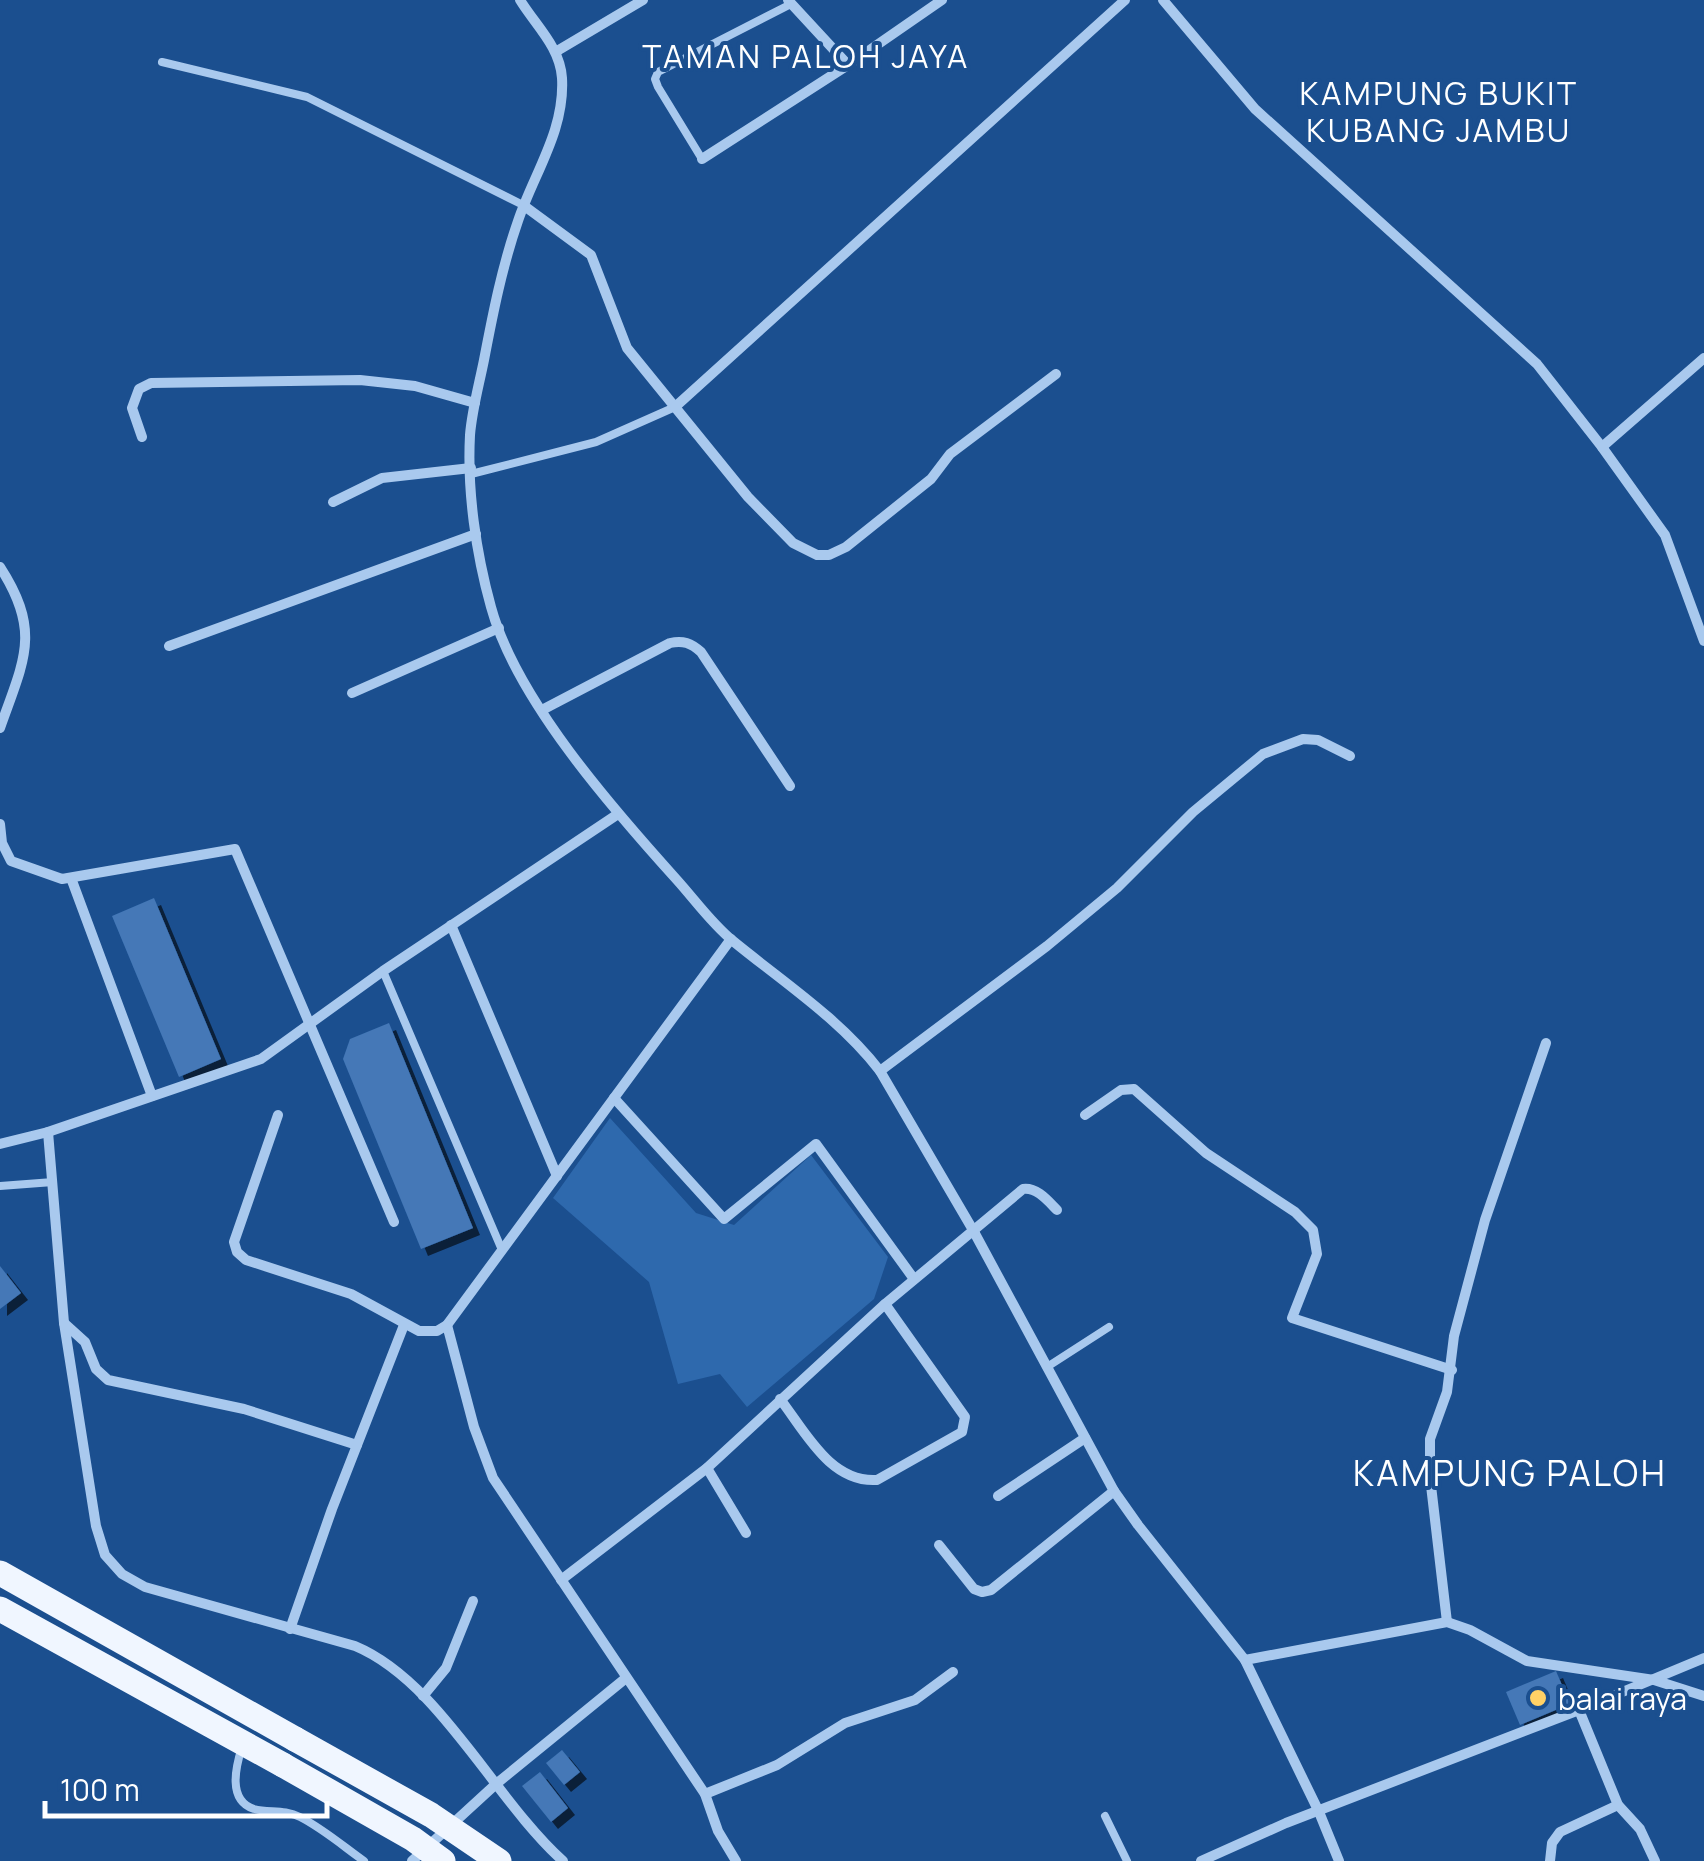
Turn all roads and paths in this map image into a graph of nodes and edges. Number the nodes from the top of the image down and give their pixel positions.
1 (520, 0) edge
2 (643, 0) edge
3 (942, 0) edge
4 (1125, 0) edge
5 (1168, 1) edge
6 (789, 2) edge
7 (557, 50) junction
8 (162, 62) dead end
9 (848, 66) junction
10 (702, 160) joint
11 (523, 205) junction
12 (1704, 358) edge
13 (1056, 374) dead end
14 (475, 404) junction
15 (674, 408) junction
16 (142, 437) dead end
17 (1602, 447) junction
18 (471, 471) junction
19 (332, 502) dead end
20 (476, 534) junction
21 (0, 566) edge
22 (499, 628) junction
23 (1704, 641) edge
24 (168, 646) dead end
25 (352, 693) dead end
26 (542, 710) junction
27 (0, 728) edge
28 (1350, 756) dead end
29 (790, 786) dead end
30 (618, 814) junction
31 (0, 824) edge
32 (70, 878) junction
33 (451, 924) junction
34 (731, 939) junction
35 (382, 971) junction
36 (308, 1024) junction
37 (1546, 1043) dead end
38 (880, 1071) junction
39 (152, 1096) junction
40 (614, 1098) junction
41 (278, 1115) dead end
42 (1086, 1115) dead end
43 (48, 1132) junction
44 (0, 1144) edge
45 (557, 1176) junction
46 (53, 1182) junction
47 (0, 1186) edge
48 (1057, 1210) dead end
49 (394, 1222) dead end
50 (973, 1230) junction
51 (502, 1250) junction
52 (914, 1280) junction
53 (885, 1304) junction
54 (64, 1323) junction
55 (404, 1325) junction
56 (447, 1325) junction
57 (1108, 1327) dead end
58 (1047, 1367) junction
59 (1452, 1370) junction
60 (780, 1399) junction
61 (1086, 1438) junction
62 (357, 1445) junction
63 (706, 1468) junction
64 (1114, 1491) junction
65 (998, 1496) dead end
66 (746, 1533) dead end
67 (939, 1545) dead end
68 (0, 1574) edge
69 (561, 1580) junction
70 (473, 1602) dead end
71 (0, 1610) edge
72 (1447, 1622) junction
73 (290, 1630) junction
74 (1704, 1658) edge
75 (1246, 1660) junction
76 (953, 1672) dead end
77 (626, 1678) junction
78 (1654, 1680) junction
79 (422, 1696) junction
80 (1704, 1696) edge
81 (1579, 1710) junction
82 (243, 1743) junction
83 (496, 1784) junction
84 (705, 1794) junction
85 (1618, 1805) junction
86 (1320, 1812) junction
87 (1105, 1816) dead end
88 (364, 1861) edge
89 (412, 1861) edge
90 (443, 1861) edge
91 (500, 1861) edge
92 (562, 1861) edge
93 (736, 1861) edge
94 (1127, 1861) edge
95 (1201, 1861) edge
96 (1339, 1861) edge
97 (1550, 1861) edge
98 (1655, 1861) edge

1 - 7 street
2 - 7 street
3 - 9 street
4 - 15 street
5 - 17 street
6 - 9 street
6 - 10 lane
7 - 11 street
8 - 11 lane
9 - 10 street
11 - 14 street
11 - 15 street
12 - 17 street
13 - 15 street
14 - 16 street
14 - 18 street
15 - 18 lane
17 - 23 street
18 - 19 street
18 - 20 street
20 - 22 street
20 - 24 street
21 - 27 street
22 - 25 street
22 - 26 street
26 - 29 street
26 - 30 street
28 - 38 street
30 - 33 street
30 - 34 street
31 - 32 street
32 - 36 street
32 - 39 street
33 - 35 street
33 - 45 street
34 - 38 street
34 - 40 street
35 - 36 street
35 - 51 lane
36 - 39 street
36 - 49 street
37 - 59 street
38 - 50 street
39 - 43 street
40 - 45 street
40 - 52 street
41 - 55 street
42 - 59 street
43 - 44 street
43 - 46 street
45 - 51 street
46 - 47 lane
46 - 54 street
48 - 50 street
50 - 52 street
50 - 58 street
51 - 56 street
52 - 53 street
53 - 60 street
53 - 60 street
54 - 62 street
54 - 73 street
55 - 56 street
55 - 62 street
56 - 69 street
57 - 58 lane
58 - 61 street
59 - 72 street
60 - 63 street
61 - 64 street
61 - 65 street
62 - 73 street
63 - 66 street
63 - 69 street
64 - 67 street
64 - 75 street
68 - 91 main road, bridge
69 - 77 street
70 - 79 street
71 - 82 main road
72 - 75 street
72 - 78 street
73 - 79 street
74 - 78 street
75 - 86 street
76 - 84 street
77 - 83 street
77 - 84 street
78 - 80 street
78 - 81 street
79 - 83 street
81 - 85 street
81 - 86 street
82 - 88 lane
82 - 90 main road, bridge
83 - 89 street
83 - 92 street
84 - 93 street
85 - 97 street
85 - 98 street
86 - 95 street
86 - 96 street
87 - 94 lane

